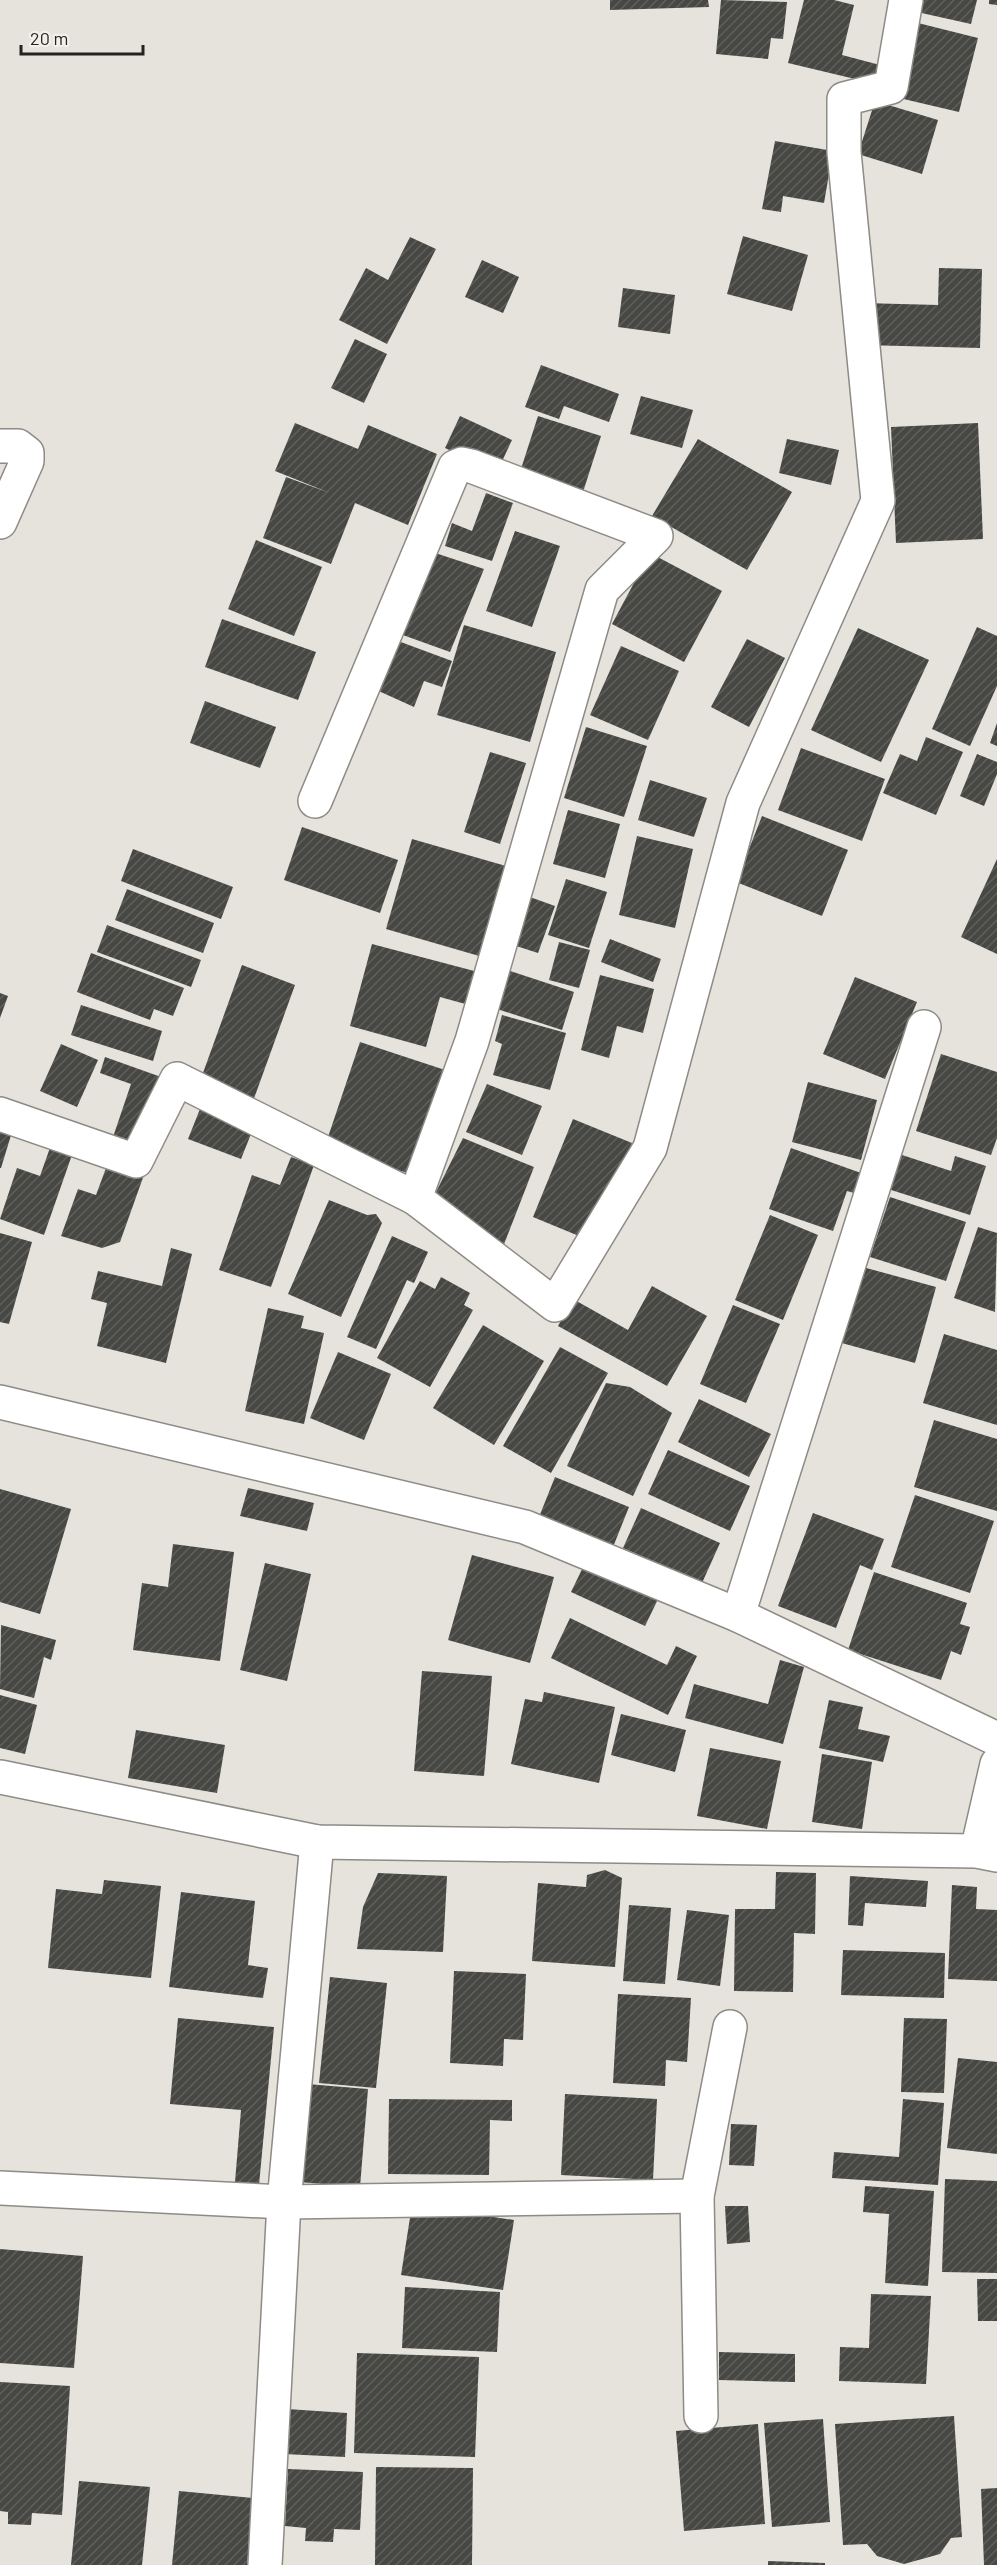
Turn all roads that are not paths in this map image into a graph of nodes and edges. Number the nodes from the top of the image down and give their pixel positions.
1 (906, 0) edge
2 (0, 446) edge
3 (0, 522) edge
4 (315, 801) dead end
5 (924, 1027) dead end
6 (0, 1114) edge
7 (415, 1198) junction
8 (0, 1402) edge
9 (738, 1615) junction
10 (997, 1739) edge
11 (997, 1764) edge
12 (0, 1778) edge
13 (317, 1842) junction
14 (987, 1853) edge
15 (730, 2027) dead end
16 (0, 2188) edge
17 (697, 2196) junction
18 (284, 2202) junction
19 (701, 2416) dead end
20 (265, 2565) edge

1 - 7 street
2 - 3 street
4 - 7 street
5 - 9 street
6 - 7 street
8 - 9 street
9 - 10 street
11 - 14 street
12 - 13 street
13 - 14 street
13 - 18 street
15 - 17 street
16 - 18 street
17 - 18 street
17 - 19 street
18 - 20 street

